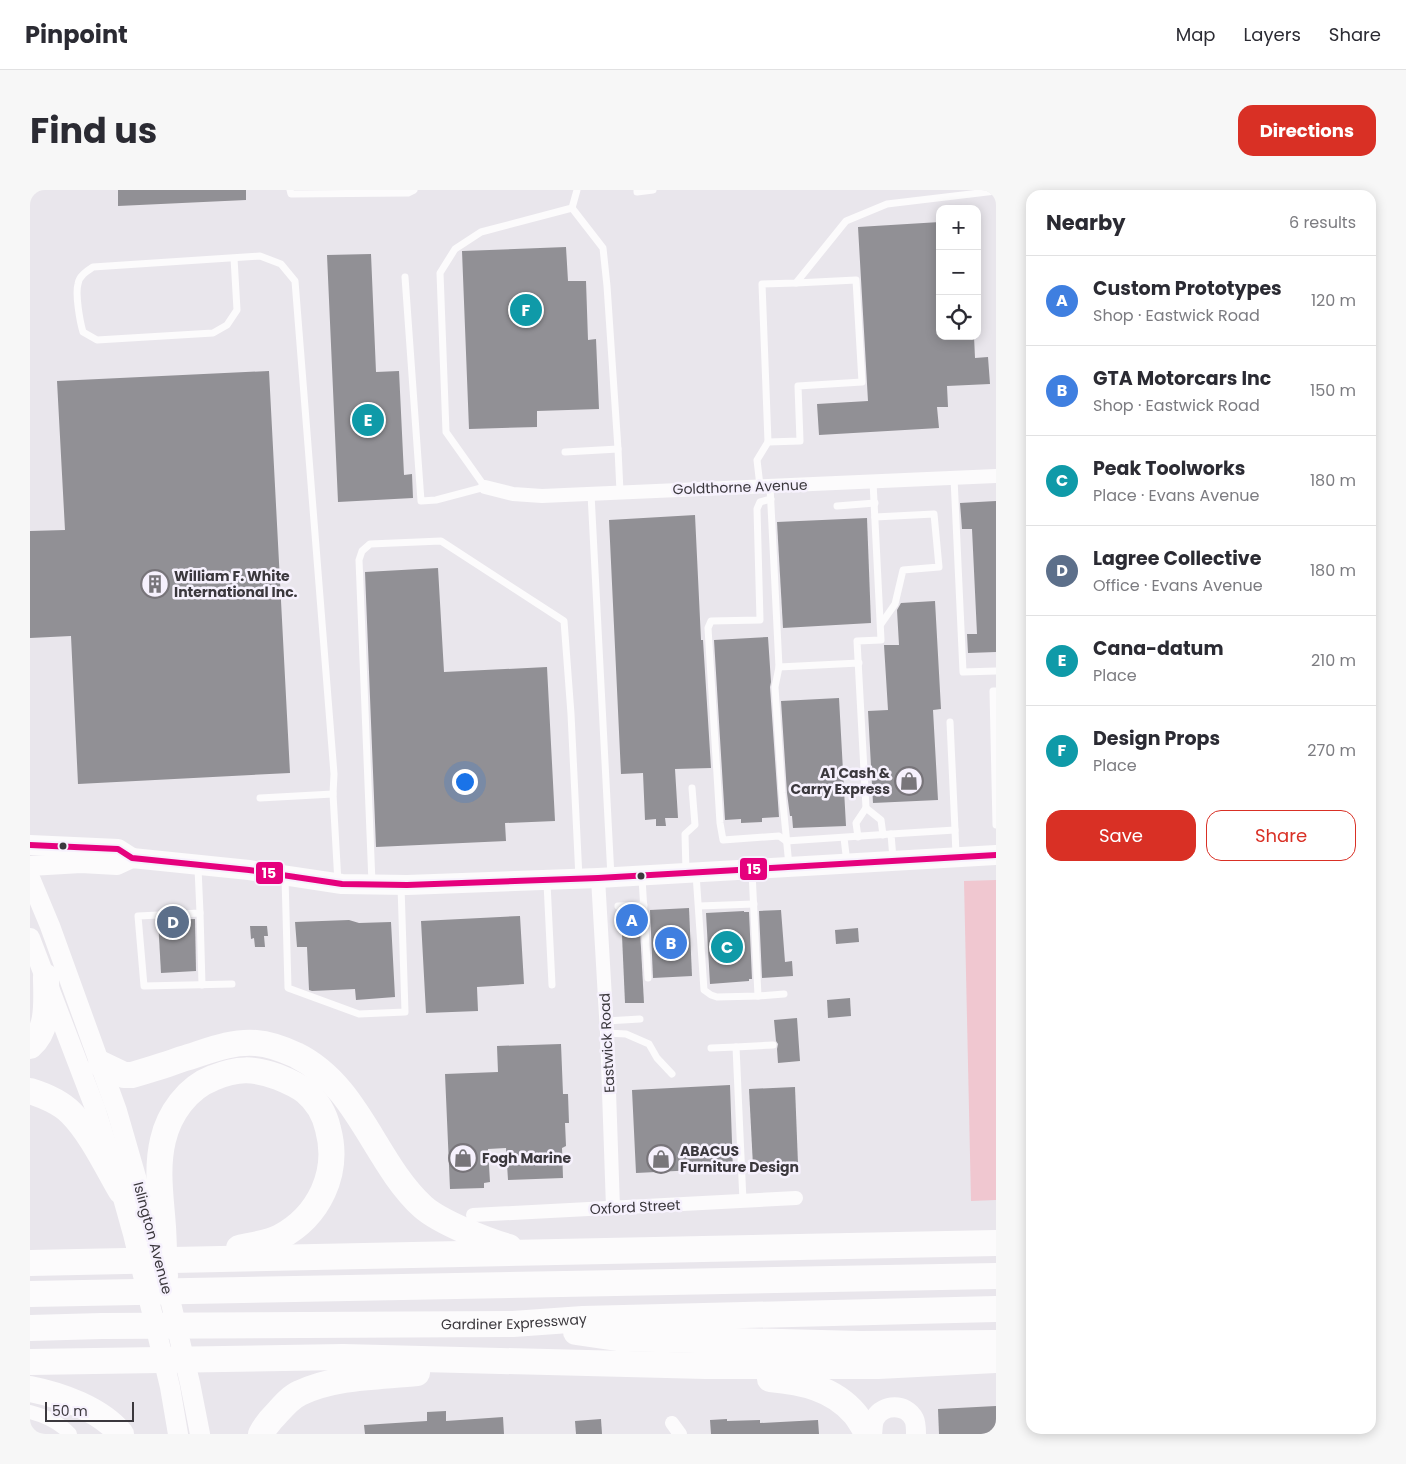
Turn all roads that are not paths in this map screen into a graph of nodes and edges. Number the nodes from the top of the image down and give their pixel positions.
1 (290, 190) edge
2 (414, 190) edge
3 (577, 190) edge
4 (637, 190) edge
5 (653, 190) edge
6 (996, 191) edge
7 (572, 208) junction
8 (234, 258) junction
9 (405, 276) dead end
10 (796, 283) junction
11 (768, 442) junction
12 (618, 449) junction
13 (565, 452) dead end
14 (996, 476) edge
15 (954, 478) junction
16 (874, 482) junction
17 (485, 487) junction
18 (767, 490) junction
19 (620, 492) junction
20 (591, 494) junction
21 (875, 503) junction
22 (837, 506) dead end
23 (875, 518) junction
24 (880, 624) junction
25 (859, 663) junction
26 (779, 667) junction
27 (996, 671) edge
28 (996, 691) edge
29 (950, 722) dead end
30 (692, 788) dead end
31 (333, 794) junction
32 (260, 798) dead end
33 (866, 808) junction
34 (996, 824) edge
35 (955, 830) junction
36 (887, 835) junction
37 (858, 837) junction
38 (844, 838) junction
39 (786, 841) junction
40 (30, 845) edge
41 (996, 855) edge
42 (132, 858) junction
43 (956, 858) junction
44 (893, 861) junction
45 (847, 864) junction
46 (198, 865) junction
47 (30, 866) edge
48 (789, 867) junction
49 (752, 869) junction
50 (691, 873) junction
51 (285, 875) junction
52 (642, 875) junction
53 (30, 878) edge
54 (596, 878) junction
55 (547, 880) junction
56 (338, 883) junction
57 (372, 884) junction
58 (401, 885) junction
59 (754, 904) junction
60 (644, 905) junction
61 (618, 906) dead end
62 (699, 906) junction
63 (200, 912) junction
64 (30, 938) edge
65 (46, 977) junction
66 (648, 978) dead end
67 (232, 984) dead end
68 (202, 985) junction
69 (552, 985) dead end
70 (784, 994) dead end
71 (758, 996) junction
72 (640, 1019) dead end
73 (606, 1027) junction
74 (773, 1045) dead end
75 (30, 1046) edge
76 (736, 1047) junction
77 (711, 1048) dead end
78 (101, 1064) junction
79 (672, 1074) dead end
80 (30, 1091) edge
81 (121, 1192) junction
82 (796, 1198) dead end
83 (743, 1201) junction
84 (612, 1208) junction
85 (473, 1215) dead end
86 (149, 1232) junction
87 (996, 1235) edge
88 (996, 1243) edge
89 (918, 1244) junction
90 (529, 1252) junction
91 (30, 1257) edge
92 (180, 1260) junction
93 (60, 1262) junction
94 (30, 1263) edge
95 (996, 1276) edge
96 (165, 1281) joint
97 (30, 1294) edge
98 (996, 1309) edge
99 (513, 1324) junction
100 (30, 1328) edge
101 (996, 1343) edge
102 (996, 1360) edge
103 (499, 1361) junction
104 (30, 1362) edge
105 (706, 1366) junction
106 (30, 1389) edge
107 (30, 1412) edge
108 (70, 1434) edge
109 (120, 1434) edge
110 (178, 1434) edge
111 (200, 1434) edge
112 (261, 1434) edge
113 (868, 1434) edge
114 (872, 1434) edge
115 (916, 1434) edge

1 - 2 lane
3 - 7 lane
4 - 5 lane
6 - 10 lane
7 - 12 lane
7 - 17 lane
8 - 8 lane
8 - 31 lane
9 - 17 lane
10 - 11 lane
10 - 11 lane
11 - 18 lane
12 - 13 lane
12 - 19 lane
14 - 15 street, Goldthorne Avenue
15 - 16 street, Goldthorne Avenue
15 - 27 lane
16 - 18 street, Goldthorne Avenue
16 - 21 lane
17 - 20 street, Goldthorne Avenue
18 - 19 street, Goldthorne Avenue
18 - 26 lane
18 - 39 lane
19 - 20 street, Goldthorne Avenue
20 - 54 lane
21 - 22 lane
21 - 23 lane
23 - 24 lane
23 - 24 lane
24 - 25 lane
25 - 26 lane
25 - 33 lane
26 - 39 lane
28 - 34 lane
29 - 35 lane
30 - 50 lane
31 - 32 lane
31 - 56 lane
33 - 36 lane
33 - 37 lane
35 - 36 lane
35 - 43 lane
36 - 37 lane
36 - 44 lane
37 - 38 lane
38 - 39 lane
38 - 45 lane
39 - 48 lane
40 - 42 main road
41 - 43 main road
42 - 46 main road
42 - 47 main road
43 - 44 main road
44 - 45 main road
45 - 48 main road
46 - 51 main road
46 - 63 lane
48 - 49 main road
49 - 50 main road
49 - 59 lane
50 - 52 main road
50 - 62 lane
51 - 56 main road
51 - 58 lane
52 - 54 main road
52 - 60 lane
53 - 78 main road, Islington Avenue
54 - 55 main road
54 - 57 lane
54 - 73 street, Eastwick Road
55 - 58 main road
55 - 69 lane
56 - 57 main road
57 - 58 main road
59 - 62 lane
59 - 71 lane
60 - 61 lane
60 - 66 lane
62 - 71 lane
63 - 68 lane
63 - 68 lane
64 - 65 main road, Islington Avenue
65 - 75 highway
65 - 81 main road, Islington Avenue
67 - 68 lane
70 - 71 lane
72 - 73 lane
73 - 79 lane
73 - 84 street, Eastwick Road
74 - 76 lane
76 - 77 lane
76 - 83 lane
78 - 86 main road, Islington Avenue
78 - 90 highway
80 - 81 highway
81 - 86 main road, Islington Avenue
82 - 83 street, Oxford Street
83 - 84 street, Oxford Street
84 - 85 street, Oxford Street
86 - 92 highway
86 - 96 highway
86 - 110 main road, Islington Avenue
87 - 89 highway
88 - 89 highway
89 - 90 highway
90 - 92 highway
91 - 93 highway
92 - 93 highway
93 - 94 highway
95 - 97 highway
96 - 111 main road, Islington Avenue
98 - 99 highway, Gardiner Expressway
99 - 100 highway, Gardiner Expressway
99 - 101 highway
102 - 105 highway
103 - 104 highway
103 - 105 highway
103 - 112 highway
105 - 113 highway
106 - 109 highway
107 - 108 street
114 - 115 main road

